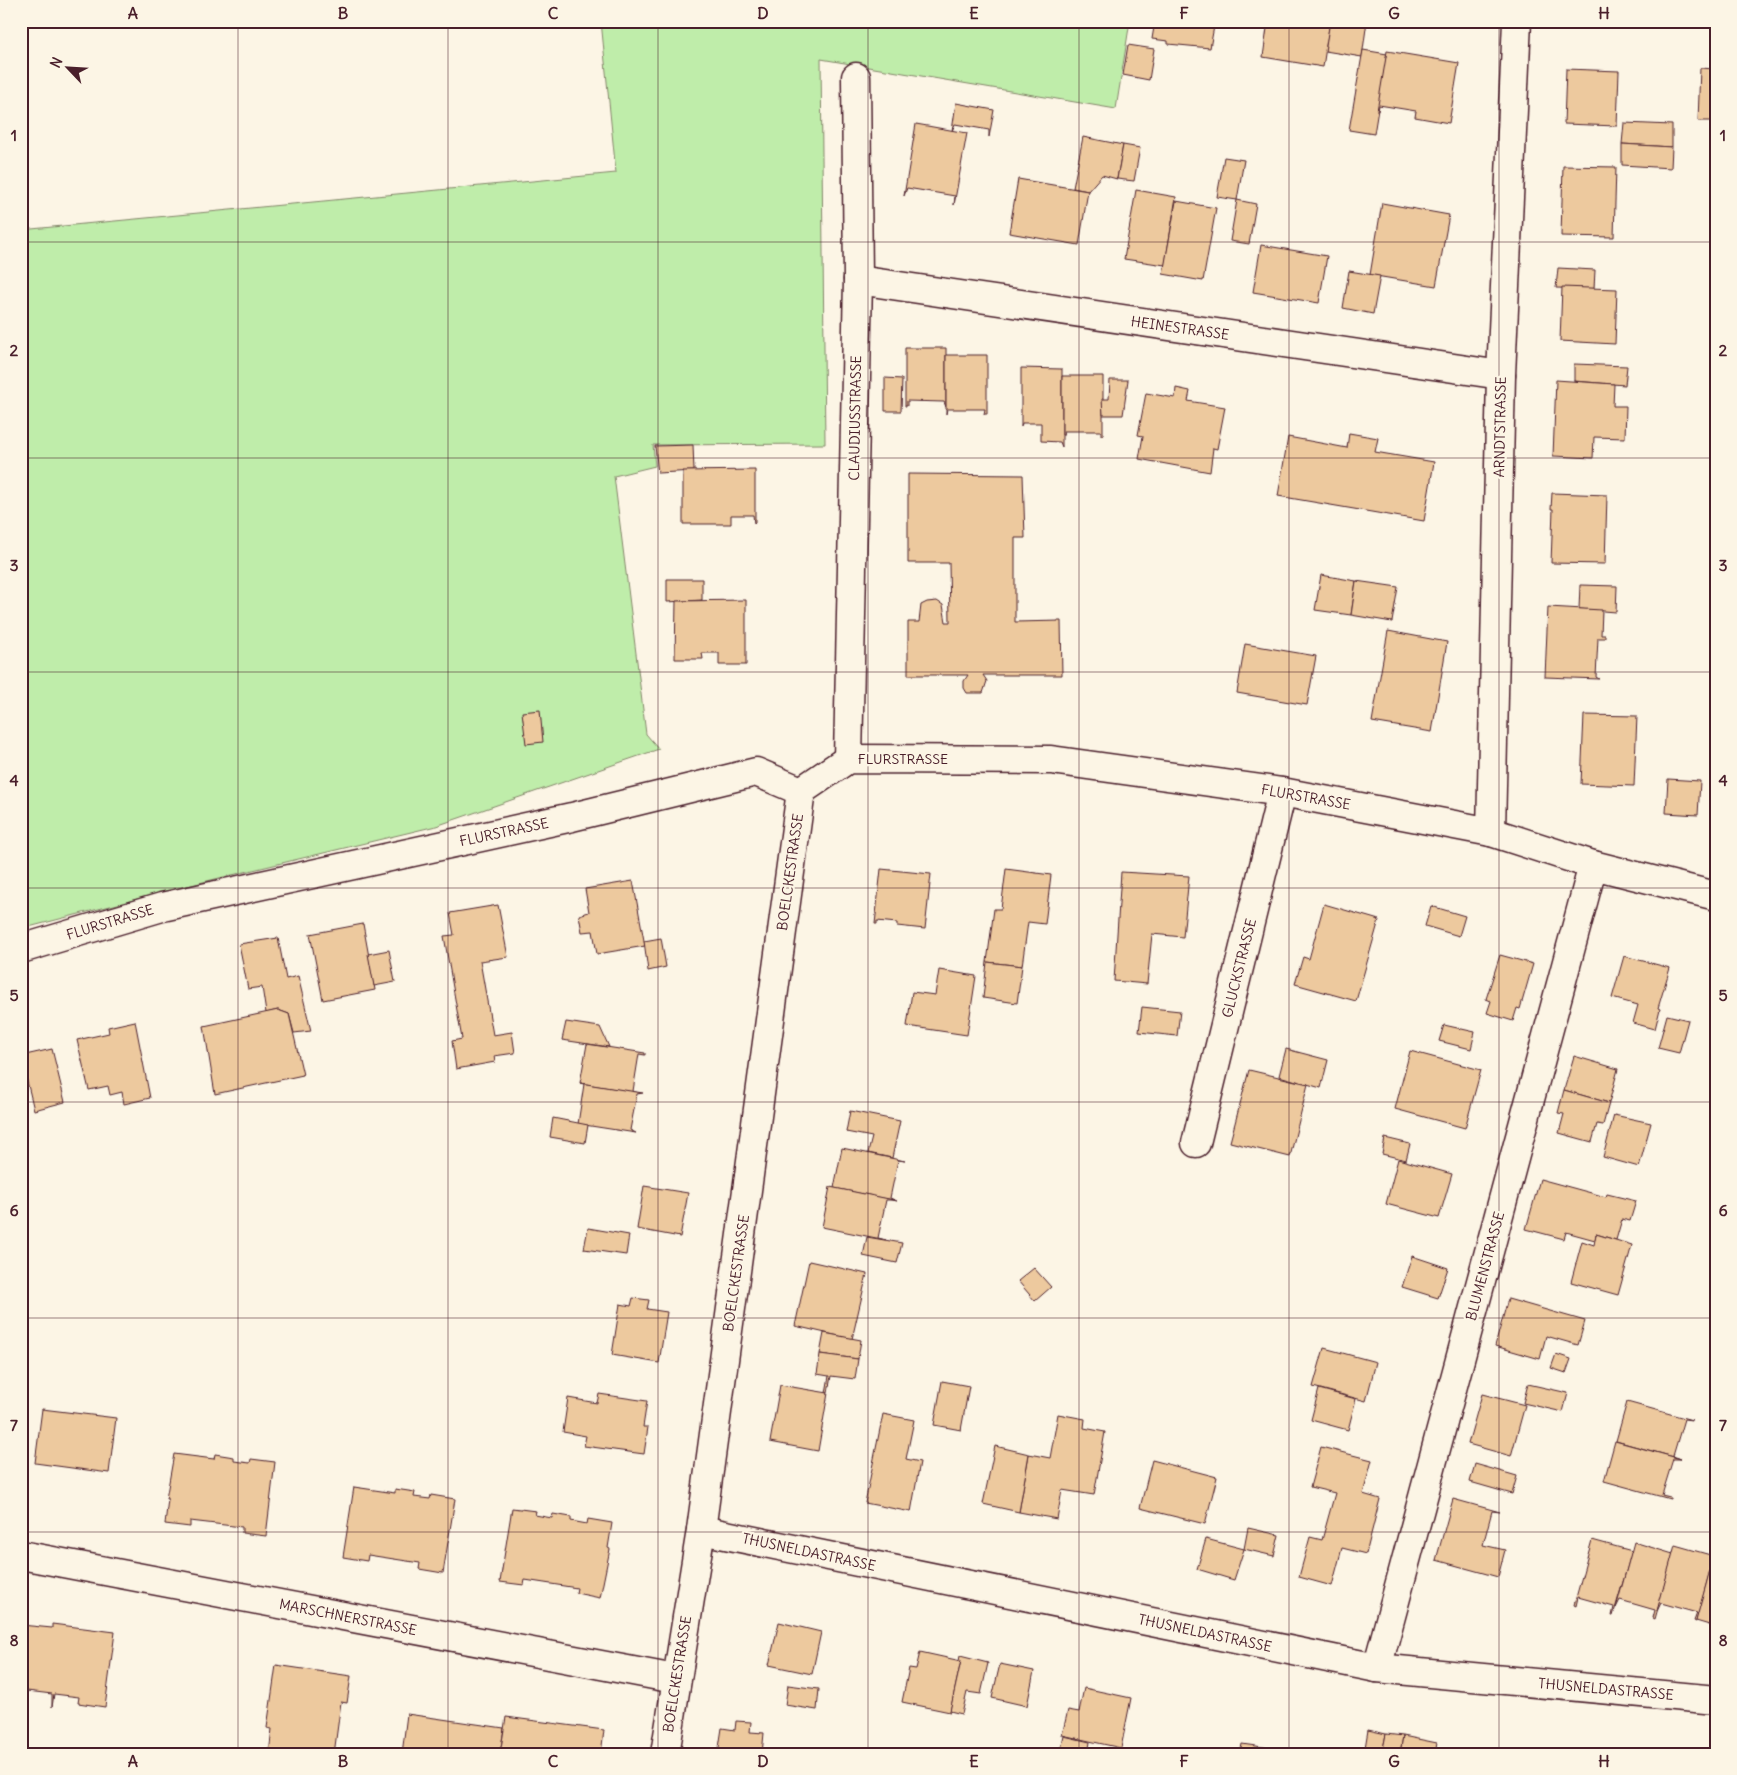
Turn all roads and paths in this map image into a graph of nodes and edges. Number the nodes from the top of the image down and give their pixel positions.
1 (1517, 21) edge
2 (856, 77) dead end
3 (858, 280) junction
4 (1501, 375) junction
5 (848, 759) junction
6 (801, 791) junction
7 (1282, 792) junction
8 (1491, 832) junction
9 (1593, 865) junction
10 (1716, 896) edge
11 (21, 949) edge
12 (1196, 1143) dead end
13 (701, 1530) junction
14 (21, 1555) edge
15 (1377, 1668) junction
16 (675, 1679) junction
17 (1716, 1700) edge
18 (665, 1754) edge

1 - 4 street, ARNDTSTRASSE
2 - 3 street, CLAUDIUSSTRASSE
3 - 4 street, HEINESTRASSE
3 - 5 street, CLAUDIUSSTRASSE
4 - 8 street, ARNDTSTRASSE
5 - 6 street, FLURSTRASSE
5 - 7 street, FLURSTRASSE
6 - 11 street, FLURSTRASSE
6 - 13 street, BOELCKESTRASSE
7 - 8 street, FLURSTRASSE
7 - 12 street, GLUCKSTRASSE
8 - 9 street, FLURSTRASSE
9 - 10 street, FLURSTRASSE
9 - 15 street, BLUMENSTRASSE
13 - 15 street, THUSNELDASTRASSE
13 - 16 street, BOELCKESTRASSE
14 - 16 street, MARSCHNERSTRASSE
15 - 17 street, THUSNELDASTRASSE
16 - 18 street, BOELCKESTRASSE

